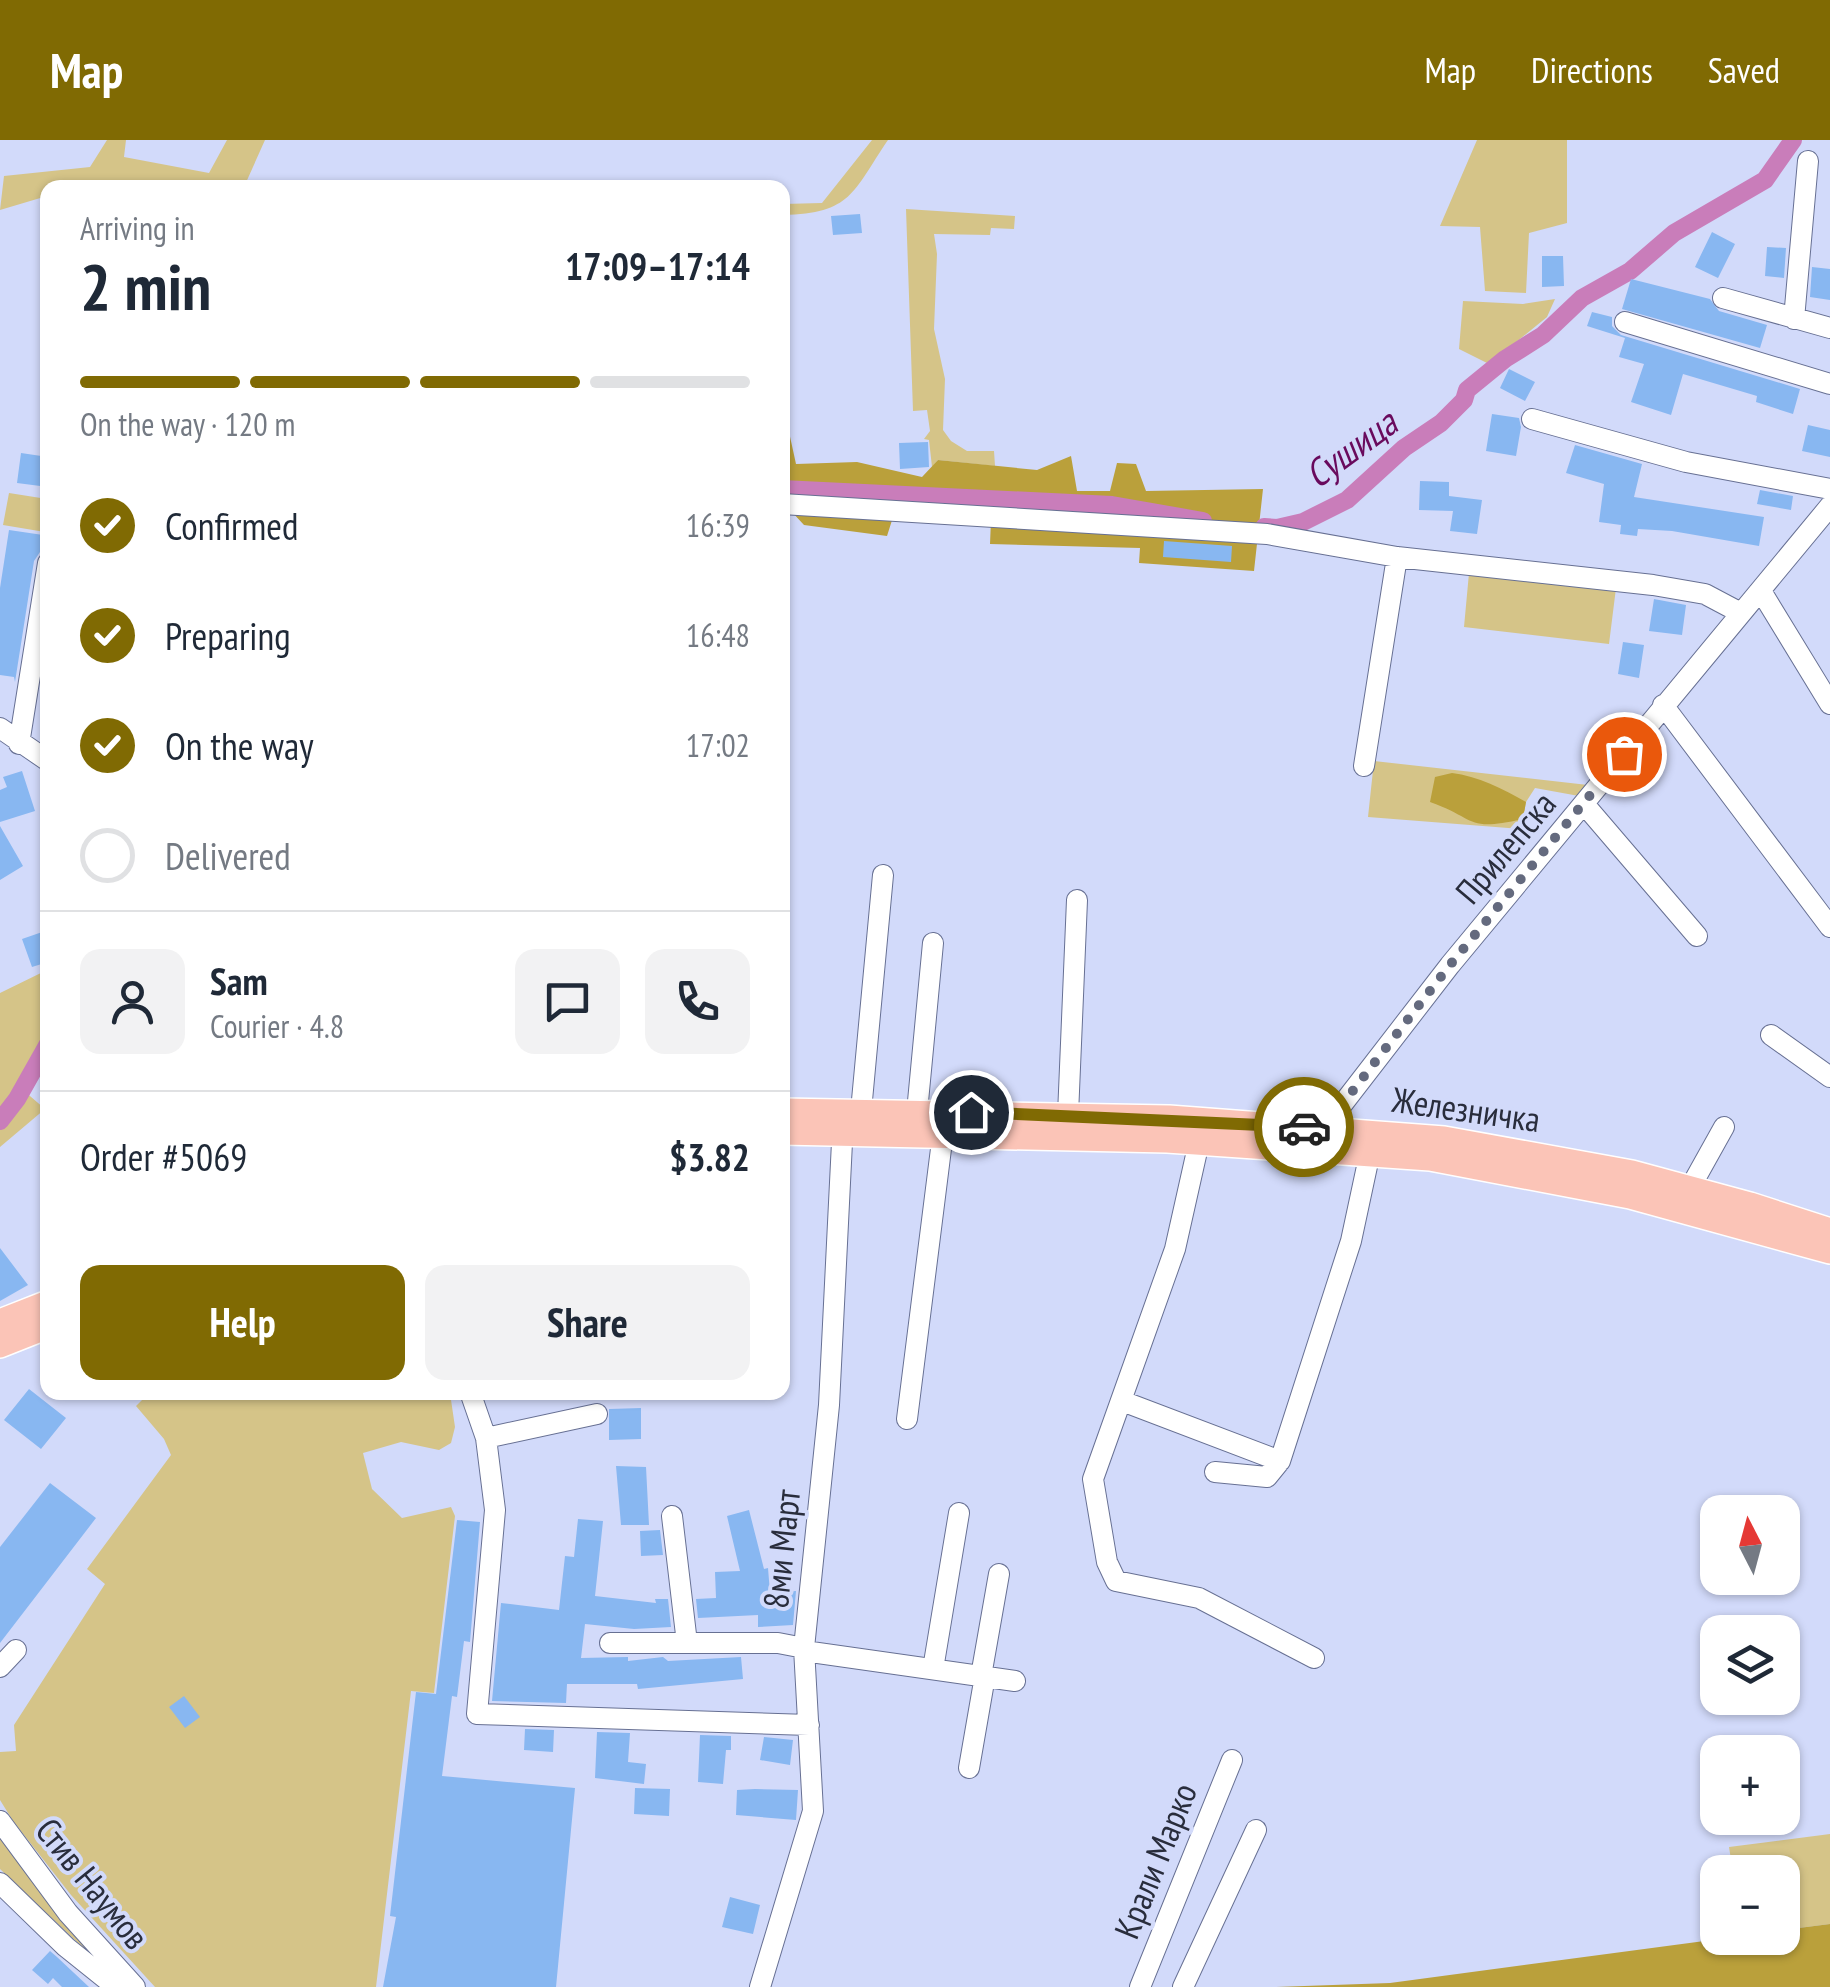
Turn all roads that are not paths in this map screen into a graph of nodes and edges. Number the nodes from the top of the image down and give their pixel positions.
1 (1808, 161) dead end
2 (1723, 298) dead end
3 (1794, 319) junction
4 (1625, 322) dead end
5 (1830, 328) edge
6 (1830, 384) edge
7 (1532, 419) dead end
8 (1830, 489) edge
9 (790, 504) edge
10 (1830, 506) edge
11 (1397, 558) junction
12 (1761, 591) junction
13 (1740, 612) junction
14 (40, 613) edge
15 (1664, 704) junction
16 (1830, 704) edge
17 (0, 728) edge
18 (19, 744) junction
19 (40, 756) edge
20 (1364, 766) dead end
21 (1584, 804) junction
22 (883, 875) dead end
23 (1077, 900) dead end
24 (1830, 927) edge
25 (1697, 936) dead end
26 (933, 943) dead end
27 (1772, 1035) dead end
28 (1830, 1077) edge
29 (790, 1112) edge
30 (917, 1112) junction
31 (1068, 1115) junction
32 (849, 1118) junction
33 (1724, 1127) dead end
34 (790, 1130) edge
35 (942, 1134) junction
36 (1332, 1139) junction
37 (1199, 1142) junction
38 (1372, 1143) junction
39 (1690, 1188) junction
40 (1830, 1231) edge
41 (1830, 1251) edge
42 (40, 1306) edge
43 (0, 1322) edge
44 (40, 1329) edge
45 (0, 1345) edge
46 (473, 1400) edge
47 (1122, 1400) junction
48 (597, 1414) dead end
49 (907, 1419) dead end
50 (486, 1438) junction
51 (1280, 1462) junction
52 (1215, 1472) dead end
53 (959, 1513) dead end
54 (672, 1516) dead end
55 (1000, 1574) dead end
56 (688, 1643) junction
57 (610, 1644) dead end
58 (804, 1649) junction
59 (16, 1650) dead end
60 (1314, 1658) dead end
61 (0, 1667) edge
62 (933, 1669) junction
63 (983, 1676) junction
64 (1015, 1681) dead end
65 (809, 1725) junction
66 (1232, 1760) dead end
67 (969, 1768) dead end
68 (0, 1820) edge
69 (1256, 1830) dead end
70 (0, 1883) edge
71 (116, 1987) edge
72 (135, 1987) edge
73 (760, 1987) edge
74 (1140, 1987) edge
75 (1183, 1987) edge

1 - 3 street
2 - 3 street
3 - 5 street
4 - 6 street
7 - 8 street
9 - 11 street
10 - 12 street, Прилепска
11 - 13 street
11 - 20 street
12 - 13 street, Прилепска
12 - 16 street
13 - 15 street, Прилепска
14 - 18 street
15 - 21 street, Прилепска
15 - 24 street
17 - 18 street
18 - 19 street
21 - 25 street
21 - 36 street, Прилепска
22 - 32 street, 8ми Март
23 - 31 street
26 - 30 street
27 - 28 street
29 - 32 main road, Железничка
30 - 31 main road, Железничка
30 - 32 main road, Железничка
31 - 36 main road, Железничка
32 - 34 main road, Железничка
32 - 35 main road, Железничка
32 - 58 street, 8ми Март
33 - 39 street
35 - 37 main road, Железничка
35 - 49 street
36 - 37 main road, Железничка
36 - 38 main road, Железничка
37 - 47 street
38 - 39 main road, Железничка
38 - 41 main road, Железничка
38 - 51 street
39 - 40 main road, Железничка
42 - 43 main road
44 - 45 main road
46 - 50 street
47 - 51 street
47 - 60 street
48 - 50 street
50 - 65 street
51 - 52 street
53 - 62 street
54 - 56 street
55 - 63 street
56 - 57 street
56 - 58 street
58 - 62 street
58 - 65 street, 8ми Март
59 - 61 street
62 - 63 street
63 - 64 street
63 - 67 street
65 - 73 street, 8ми Март
66 - 74 street, Крали Марко
68 - 72 street, Стив Наумов
69 - 75 street
70 - 71 street, Стив Наумов

